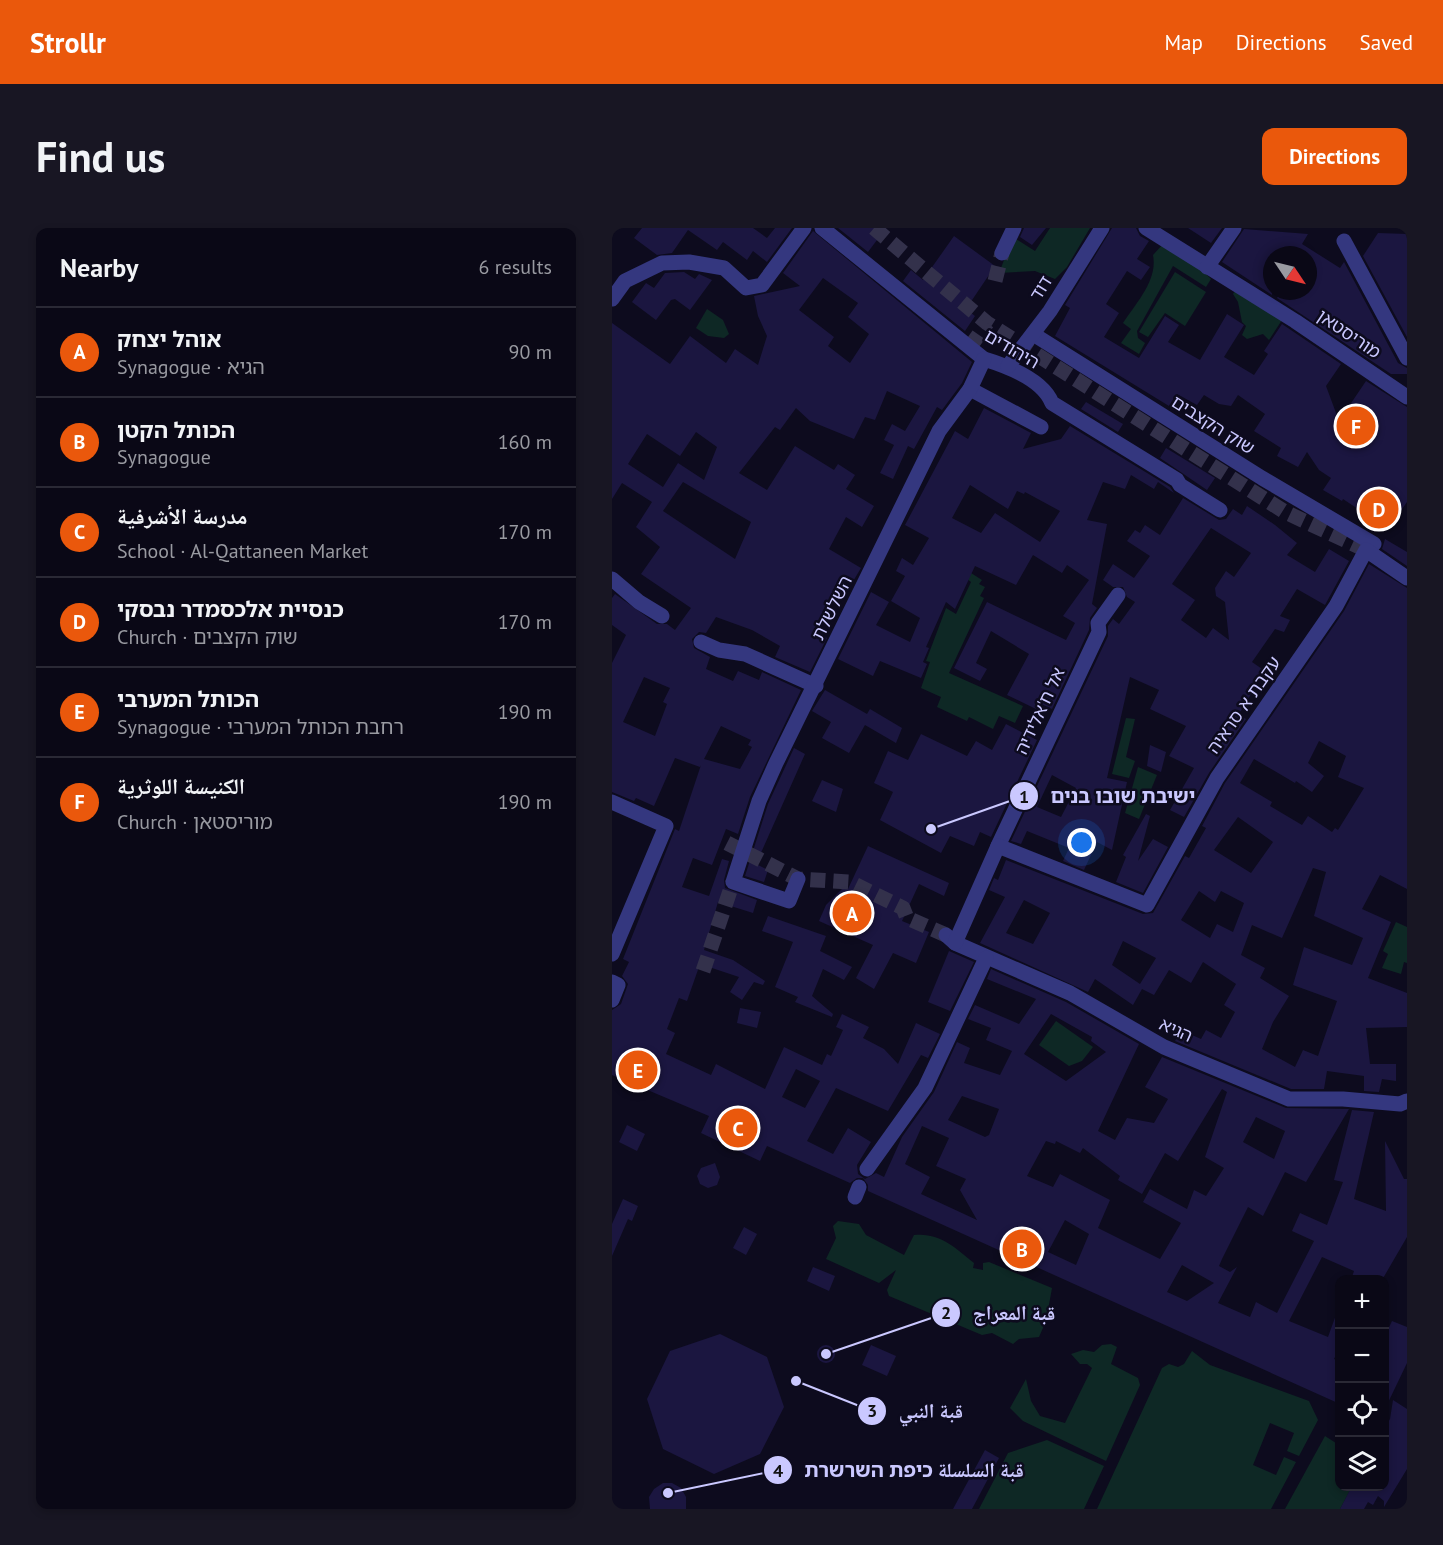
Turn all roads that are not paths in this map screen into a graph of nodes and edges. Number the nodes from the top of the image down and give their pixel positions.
1 (804, 228) edge
2 (822, 228) edge
3 (1014, 228) edge
4 (1102, 228) edge
5 (1146, 228) edge
6 (1234, 228) edge
7 (1344, 241) dead end
8 (1002, 253) tunnel mouth
9 (1207, 267) junction
10 (612, 299) edge
11 (1033, 334) junction
12 (1407, 358) edge
13 (984, 359) junction
14 (1008, 366) junction
15 (970, 389) junction
16 (1407, 397) edge
17 (1041, 427) dead end
18 (1220, 510) dead end
19 (1370, 547) junction
20 (1407, 578) edge
21 (612, 579) edge
22 (1118, 595) dead end
23 (662, 616) dead end
24 (701, 642) dead end
25 (816, 686) junction
26 (612, 802) edge
27 (998, 846) junction
28 (798, 879) dead end
29 (612, 954) edge
30 (986, 958) junction
31 (612, 982) edge
32 (612, 1000) edge
33 (1407, 1101) edge
34 (867, 1170) dead end

1 - 10 street
2 - 13 street, היהודים
3 - 8 street
4 - 11 street, דוד
5 - 9 street, מוריסטאן
6 - 9 street
7 - 12 street
9 - 16 street, מוריסטאן
11 - 14 street, דוד
11 - 19 street, שוק הקצבים
13 - 14 street, היהודים
13 - 15 street, השלשלת
14 - 18 street, היהודים
15 - 17 street
15 - 25 street, השלשלת
19 - 20 street, שוק הקצבים
19 - 27 street, עקבת א סראיה
21 - 23 street
22 - 27 street, אל ח'אלידיה
24 - 25 street
25 - 28 street, השלשלת
26 - 29 street
27 - 30 street, הגיא
30 - 33 street, הגיא
30 - 34 street
31 - 32 street

